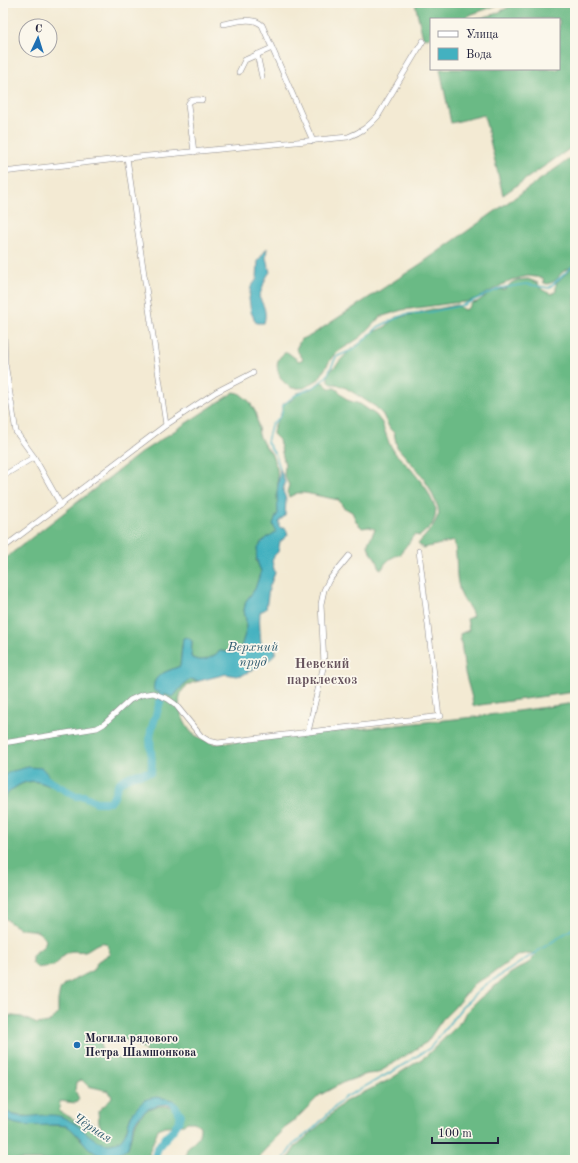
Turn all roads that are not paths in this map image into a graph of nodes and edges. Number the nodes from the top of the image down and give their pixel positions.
1 (224, 24) dead end
2 (423, 41) dead end
3 (272, 48) junction
4 (257, 54) junction
5 (239, 72) dead end
6 (262, 77) dead end
7 (202, 100) dead end
8 (313, 141) junction
9 (194, 152) junction
10 (127, 158) junction
11 (3, 172) edge
12 (3, 302) edge
13 (4, 357) edge
14 (253, 373) dead end
15 (166, 425) junction
16 (34, 458) junction
17 (3, 476) edge
18 (61, 505) junction
19 (3, 548) edge
20 (419, 551) dead end
21 (349, 556) dead end
22 (308, 732) junction
23 (3, 743) edge

1 - 3 street
2 - 8 street
3 - 4 street
3 - 8 street
4 - 5 street
4 - 6 street
7 - 9 street
8 - 9 street
9 - 10 street
10 - 11 street
10 - 15 street
12 - 13 street
13 - 16 street
14 - 15 street
15 - 18 street
16 - 17 street
16 - 18 street
18 - 19 street
20 - 22 street
21 - 22 street
22 - 23 street

